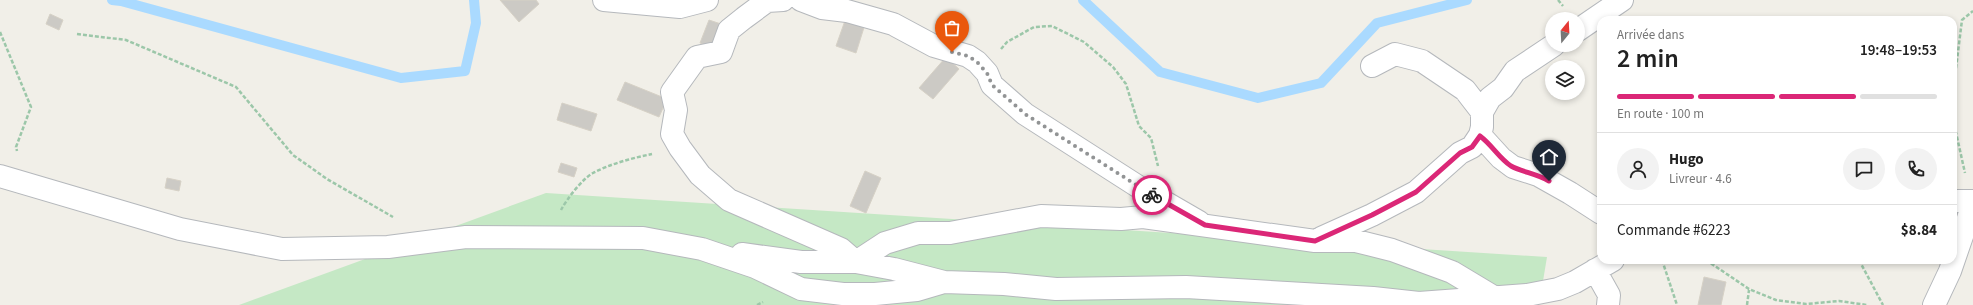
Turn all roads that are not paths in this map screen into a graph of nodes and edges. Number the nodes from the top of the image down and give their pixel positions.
1 (604, 0) edge
2 (707, 0) edge
3 (783, 0) edge
4 (801, 0) edge
5 (1622, 0) edge
6 (1599, 16) edge
7 (1597, 17) edge
8 (1585, 25) edge
9 (1545, 51) edge
10 (1372, 66) dead end
11 (1482, 112) junction
12 (1480, 136) junction
13 (10, 179) edge
14 (1957, 201) edge
15 (1973, 203) edge
16 (1597, 210) edge
17 (1205, 225) junction
18 (1315, 241) junction
19 (702, 249) junction
20 (1957, 250) edge
21 (856, 262) junction
22 (1952, 264) edge
23 (1604, 265) edge
24 (944, 282) junction
25 (1492, 296) junction
26 (1608, 305) edge
27 (1934, 305) edge

1 - 2 street
3 - 21 street
4 - 17 street
5 - 6 street
7 - 8 street
9 - 11 street
10 - 11 street
11 - 12 street
12 - 16 street
12 - 18 street
13 - 19 street
14 - 15 street
15 - 20 street
17 - 18 street
17 - 21 street
18 - 25 street
19 - 21 street
19 - 24 street
21 - 24 street
22 - 27 street
23 - 25 street
23 - 26 street
24 - 25 street

